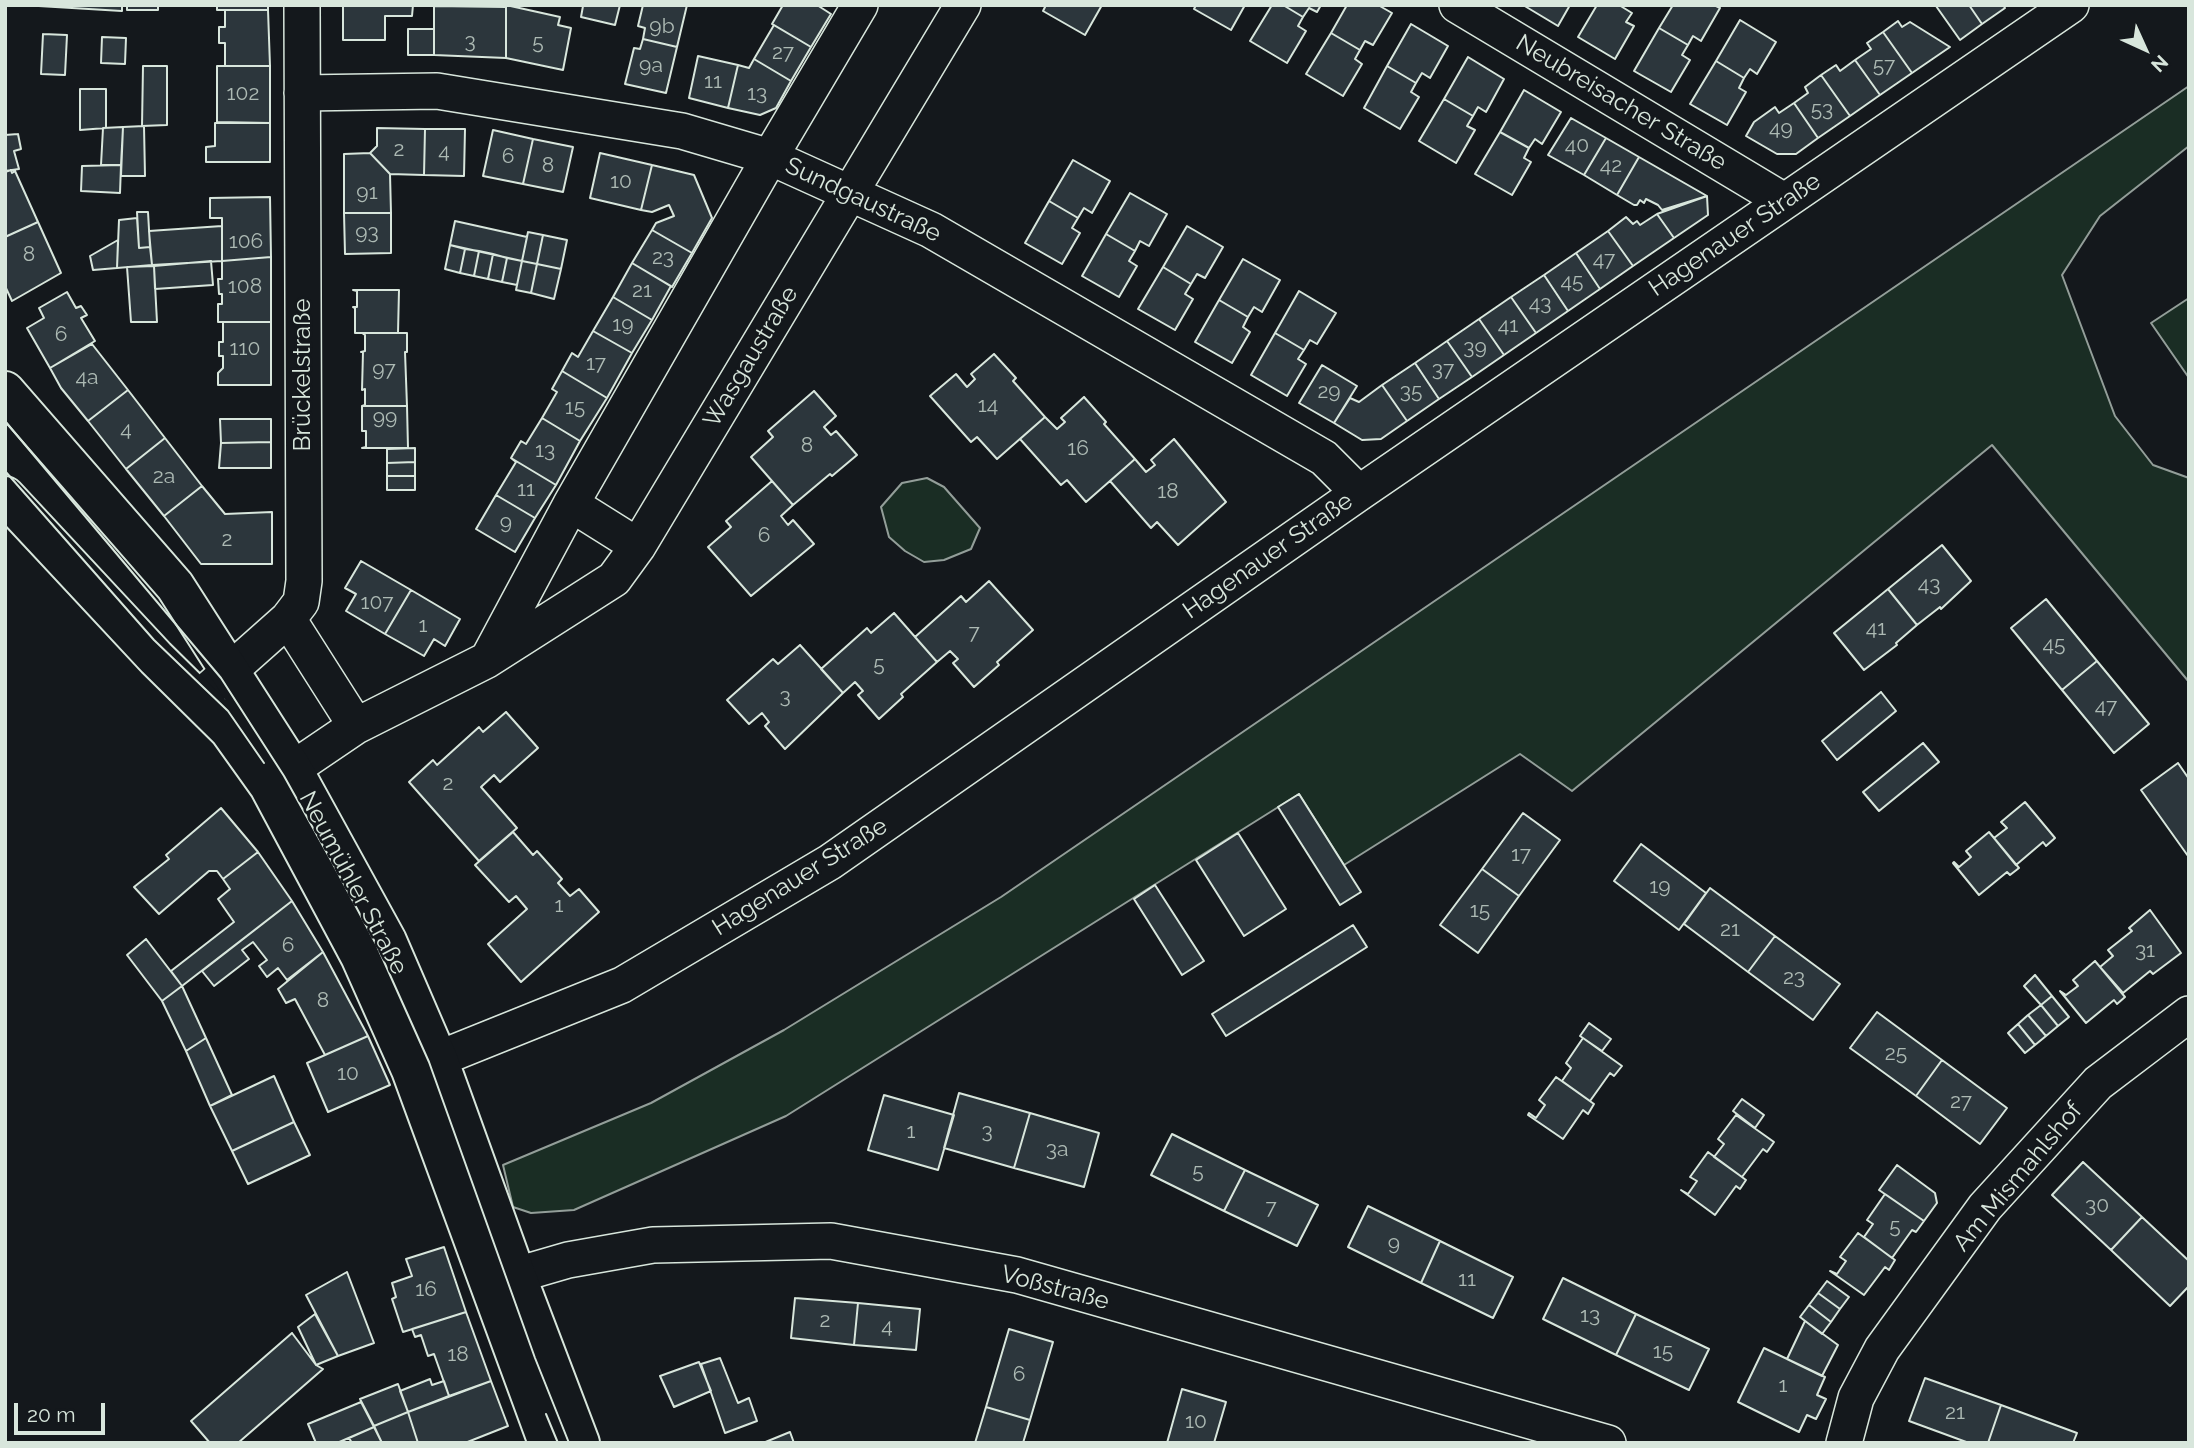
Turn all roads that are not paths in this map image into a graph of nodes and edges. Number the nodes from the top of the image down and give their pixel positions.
1 (302, 5) edge
2 (860, 5) edge
3 (963, 5) edge
4 (1457, 5) edge
5 (2071, 5) edge
6 (302, 93) junction
7 (770, 156) junction
8 (850, 192) junction
9 (1784, 201) junction
10 (5, 391) edge
11 (1359, 493) junction
12 (5, 496) edge
13 (571, 504) junction
14 (638, 546) junction
15 (288, 619) junction
16 (487, 660) junction
17 (230, 671) junction
18 (198, 699) junction
19 (356, 726) junction
20 (281, 778) junction
21 (2189, 1014) edge
22 (439, 1059) junction
23 (503, 1279) junction
24 (548, 1443) edge
25 (580, 1443) edge
26 (1608, 1443) edge
27 (1844, 1443) edge

1 - 6 street, Brückelstraße
2 - 7 street
3 - 8 street, Wasgaustraße
4 - 9 street, Neubreisacher Straße
5 - 9 street, Hagenauer Straße
6 - 7 street, Sundgaustraße
6 - 15 street, Brückelstraße
7 - 8 street, Sundgaustraße
7 - 13 street
8 - 11 street, Sundgaustraße
8 - 14 street, Wasgaustraße
9 - 11 street, Hagenauer Straße
10 - 17 main road, Neumühler Straße
11 - 22 street, Hagenauer Straße
12 - 18 main road, Neumühler Straße
13 - 14 street
13 - 16 street
14 - 16 street, Wasgaustraße
15 - 17 street, Brückelstraße
15 - 19 street
16 - 19 street, Wasgaustraße
17 - 18 street, Brückelstraße
17 - 20 main road, Neumühler Straße
18 - 20 main road, Neumühler Straße
19 - 20 street, Wasgaustraße
20 - 22 main road, Neumühler Straße
20 - 23 main road, Neumühler Straße
21 - 27 street, Am Mismahlshof
22 - 23 main road, Neumühler Straße
23 - 24 main road, Neumühler Straße
23 - 25 main road, Neumühler Straße
23 - 26 street, Voßstraße

